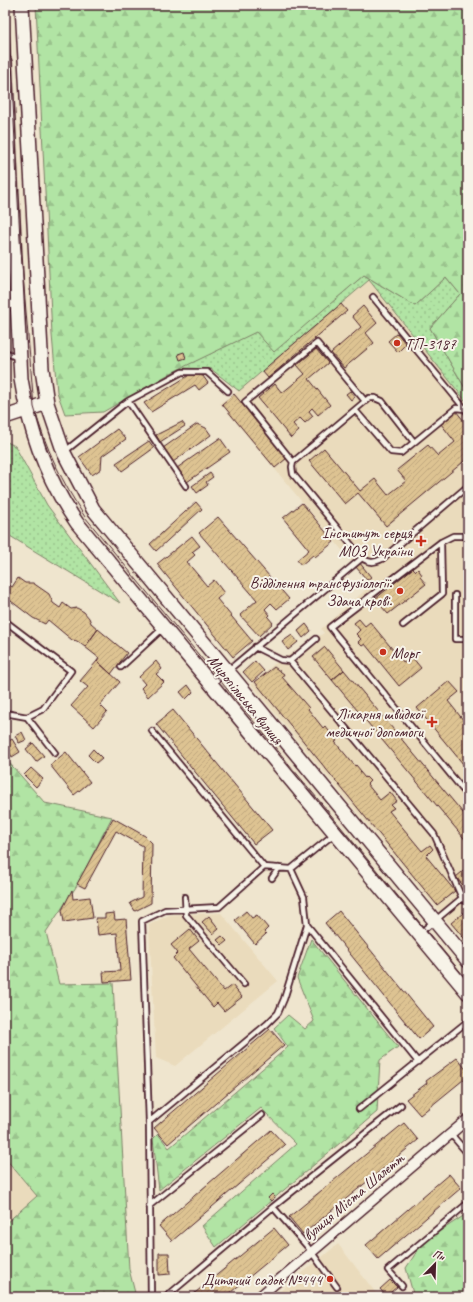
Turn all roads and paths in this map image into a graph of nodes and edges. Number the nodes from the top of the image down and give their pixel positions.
1 (22, 5) edge
2 (5, 62) edge
3 (17, 296) junction
4 (374, 297) dead end
5 (5, 311) edge
6 (5, 352) edge
7 (20, 360) junction
8 (228, 391) dead end
9 (128, 401) junction
10 (364, 402) junction
11 (47, 403) junction
12 (26, 410) junction
13 (355, 410) junction
14 (466, 411) edge
15 (5, 417) edge
16 (414, 442) junction
17 (64, 453) junction
18 (294, 462) junction
19 (186, 486) dead end
20 (468, 486) edge
21 (468, 536) edge
22 (441, 542) junction
23 (362, 558) junction
24 (455, 595) dead end
25 (5, 621) edge
26 (403, 625) dead end
27 (165, 626) junction
28 (316, 639) dead end
29 (468, 639) edge
30 (255, 647) junction
31 (290, 661) junction
32 (121, 667) dead end
33 (228, 671) junction
34 (212, 684) junction
35 (5, 712) edge
36 (27, 717) junction
37 (152, 731) dead end
38 (56, 753) dead end
39 (468, 796) edge
40 (334, 834) junction
41 (264, 867) junction
42 (279, 868) junction
43 (291, 869) junction
44 (272, 878) dead end
45 (468, 893) edge
46 (185, 897) dead end
47 (462, 898) junction
48 (468, 903) edge
49 (186, 909) junction
50 (434, 921) junction
51 (307, 925) junction
52 (419, 934) junction
53 (468, 961) edge
54 (244, 984) dead end
55 (468, 993) edge
56 (468, 1021) edge
57 (418, 1062) junction
58 (401, 1105) dead end
59 (359, 1110) dead end
60 (262, 1115) dead end
61 (468, 1119) edge
62 (149, 1122) junction
63 (450, 1133) junction
64 (468, 1154) edge
65 (468, 1203) edge
66 (149, 1206) junction
67 (273, 1207) junction
68 (310, 1252) junction
69 (337, 1286) dead end
70 (402, 1286) dead end
71 (151, 1297) edge
72 (166, 1297) edge
73 (259, 1297) edge

1 - 11 street, Миропільська вулиця
2 - 3 street, Миропільська вулиця
3 - 5 lane
3 - 7 street, Миропільська вулиця
4 - 14 lane
6 - 7 lane
7 - 12 street, Миропільська вулиця
8 - 9 lane
9 - 17 lane
9 - 19 lane
10 - 13 lane
10 - 16 lane
10 - 18 lane
11 - 12 street
11 - 17 street, Миропільська вулиця
12 - 15 street
12 - 27 street, Миропільська вулиця
13 - 16 lane
13 - 18 lane
14 - 16 lane
17 - 33 street, Миропільська вулиця
18 - 23 lane
20 - 23 lane
21 - 22 lane
22 - 26 lane
22 - 39 lane
23 - 30 lane
24 - 29 lane
25 - 36 lane
27 - 32 lane
27 - 34 street, Миропільська вулиця
28 - 31 lane
30 - 31 lane
30 - 33 lane
31 - 47 lane
33 - 34 lane
33 - 50 street, Миропільська вулиця
34 - 40 street, Миропільська вулиця
35 - 36 lane
36 - 38 lane
37 - 41 lane
40 - 43 lane
40 - 52 street, Миропільська вулиця
41 - 42 lane
41 - 49 lane
42 - 43 lane
42 - 44 lane
43 - 51 lane
45 - 47 lane
46 - 49 lane
47 - 48 lane
47 - 50 lane
49 - 54 lane
49 - 62 lane
50 - 52 lane
50 - 53 street, Миропільська вулиця
51 - 57 lane
51 - 62 lane
52 - 55 street, Миропільська вулиця
56 - 57 lane
57 - 59 lane
58 - 67 lane
60 - 66 lane
61 - 63 street, вулиця Міста Шалетт
62 - 66 lane
63 - 64 lane
63 - 68 street, вулиця Міста Шалетт
65 - 70 lane
66 - 71 lane
67 - 68 lane
67 - 72 lane
68 - 69 lane
68 - 73 street, вулиця Міста Шалетт

